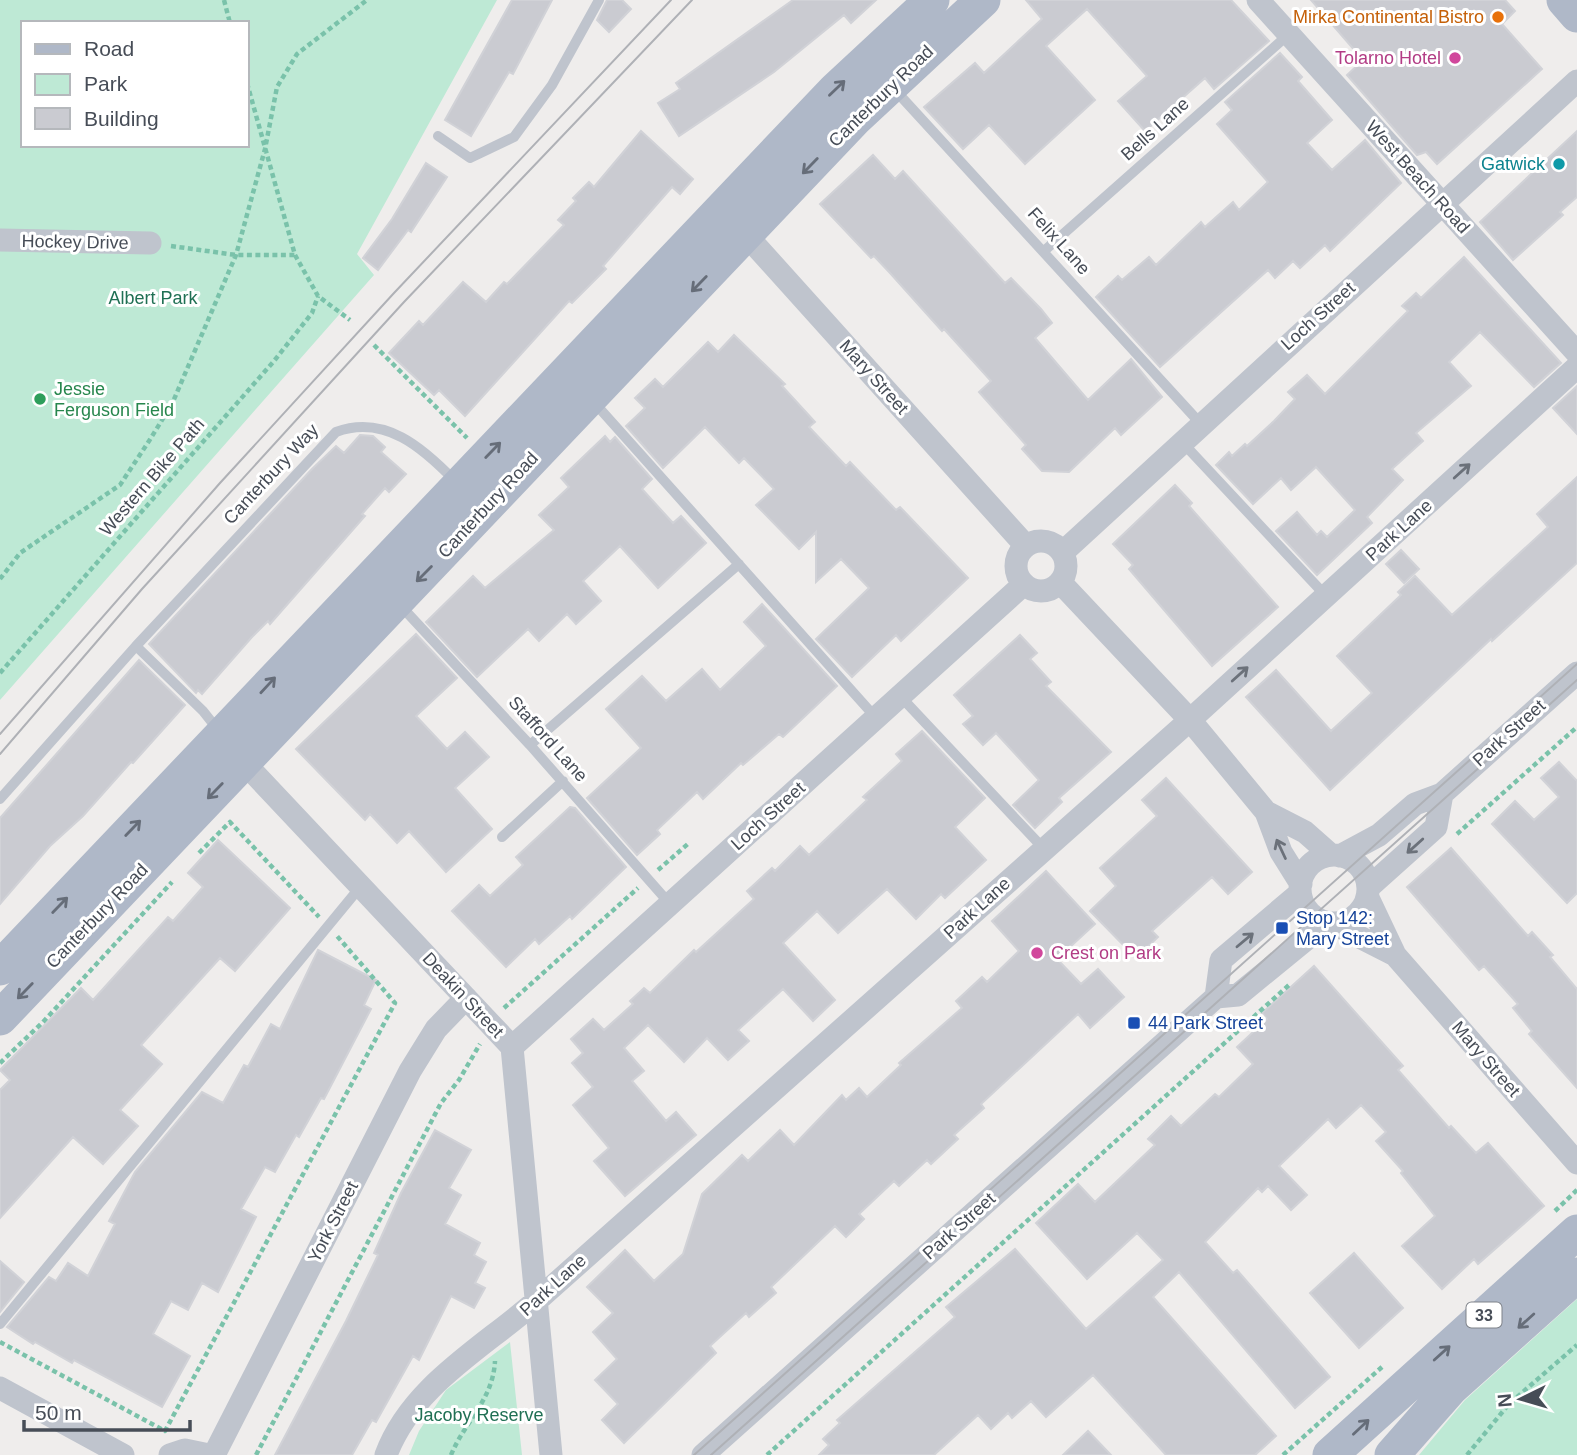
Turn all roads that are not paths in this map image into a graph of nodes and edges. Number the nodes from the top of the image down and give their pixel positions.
1 (599, 0) edge
2 (932, 0) edge
3 (983, 0) edge
4 (1258, 0) edge
5 (1564, 0) edge
6 (1577, 15) edge
7 (1289, 34) junction
8 (1577, 81) edge
9 (890, 84) junction
10 (438, 136) dead end
11 (1442, 203) junction
12 (722, 209) junction
13 (746, 235) junction
14 (0, 240) edge
15 (150, 243) road end
16 (1044, 251) junction
17 (1577, 353) edge
18 (1577, 367) edge
19 (590, 398) junction
20 (1200, 423) junction
21 (1181, 442) junction
22 (458, 485) junction
23 (1026, 546) junction
24 (1062, 553) junction
25 (739, 564) junction
26 (1060, 582) junction
27 (1024, 584) junction
28 (1326, 596) junction
29 (397, 601) junction
30 (136, 646) junction
31 (1577, 673) edge
32 (901, 696) junction
33 (877, 719) junction
34 (1189, 720) junction
35 (222, 735) junction
36 (530, 745) junction
37 (242, 763) junction
38 (563, 781) junction
39 (1442, 794) junction
40 (0, 799) edge
41 (1266, 812) junction
42 (502, 837) dead end
43 (1044, 849) junction
44 (1336, 855) junction
45 (360, 886) junction
46 (1300, 889) junction
47 (1368, 893) junction
48 (670, 904) junction
49 (1330, 923) junction
50 (1395, 955) junction
51 (0, 968) edge
52 (1216, 997) junction
53 (466, 998) junction
54 (0, 1017) edge
55 (512, 1047) junction
56 (1577, 1163) edge
57 (1577, 1231) edge
58 (1577, 1275) edge
59 (534, 1303) junction
60 (0, 1324) edge
61 (0, 1388) edge
62 (123, 1455) edge
63 (170, 1455) edge
64 (211, 1455) edge
65 (386, 1455) edge
66 (551, 1455) edge
67 (703, 1455) edge
68 (1330, 1455) edge
69 (1392, 1455) edge

1 - 10 lane
12 -> 2 main road, Canterbury Road
3 - 9 main road, Canterbury Road
4 - 7 street, West Beach Road
5 - 6 main road
7 - 11 street, West Beach Road
7 - 16 lane, Bells Lane
8 - 11 street, Loch Street
9 -> 13 main road, Canterbury Road
9 - 16 lane, Felix Lane
11 - 17 street, West Beach Road
11 - 20 street, Loch Street
12 - 13 street, Mary Street
22 -> 12 main road, Canterbury Road
13 -> 19 main road, Canterbury Road
13 - 23 street, Mary Street
14 - 15 street, Hockey Drive
16 - 20 lane, Felix Lane
28 -> 18 street, Park Lane
19 - 25 lane
19 -> 29 main road, Canterbury Road
20 - 21 street, Loch Street
21 - 24 street, Loch Street
21 - 28 lane
22 - 30 lane, Canterbury Way
35 -> 22 main road, Canterbury Road
23 - 24 street
23 - 27 street
24 - 26 street
25 - 33 lane
25 - 36 lane
26 - 27 street
26 - 34 street
27 - 32 street, Loch Street
34 -> 28 street, Park Lane
29 - 36 lane, Stafford Lane
29 - 37 main road, Canterbury Road
30 - 35 lane
30 - 40 lane, Canterbury Way
31 - 39 street, Park Street
32 - 33 street, Loch Street
32 - 43 lane
33 - 48 street, Loch Street
34 - 41 street
34 - 43 street, Park Lane
35 - 37 street, Deakin Street
51 -> 35 main road, Canterbury Road
36 - 38 lane, Stafford Lane
37 - 45 street, Deakin Street
37 -> 54 main road, Canterbury Road
38 - 42 lane
38 - 48 lane, Stafford Lane
39 - 44 street, Park Street
39 -> 47 street
41 - 44 street
46 -> 41 street
43 - 59 street, Park Lane
44 - 46 street
44 - 47 street
45 - 53 street, Deakin Street
45 - 60 lane
46 - 49 street
52 -> 46 street
47 - 49 street
47 - 50 street, Mary Street
48 - 55 street, Loch Street
49 - 50 street, Mary Street
49 - 52 street, Park Street
50 - 56 street, Mary Street
52 - 67 street, Park Street
53 - 55 street, Deakin Street
53 - 64 street, York Street
55 - 59 street, Deakin Street
68 -> 57 main road, 33
58 -> 69 main road, 33
59 - 65 street, Park Lane
59 - 66 street, Deakin Street
61 - 62 street
63 - 64 street

